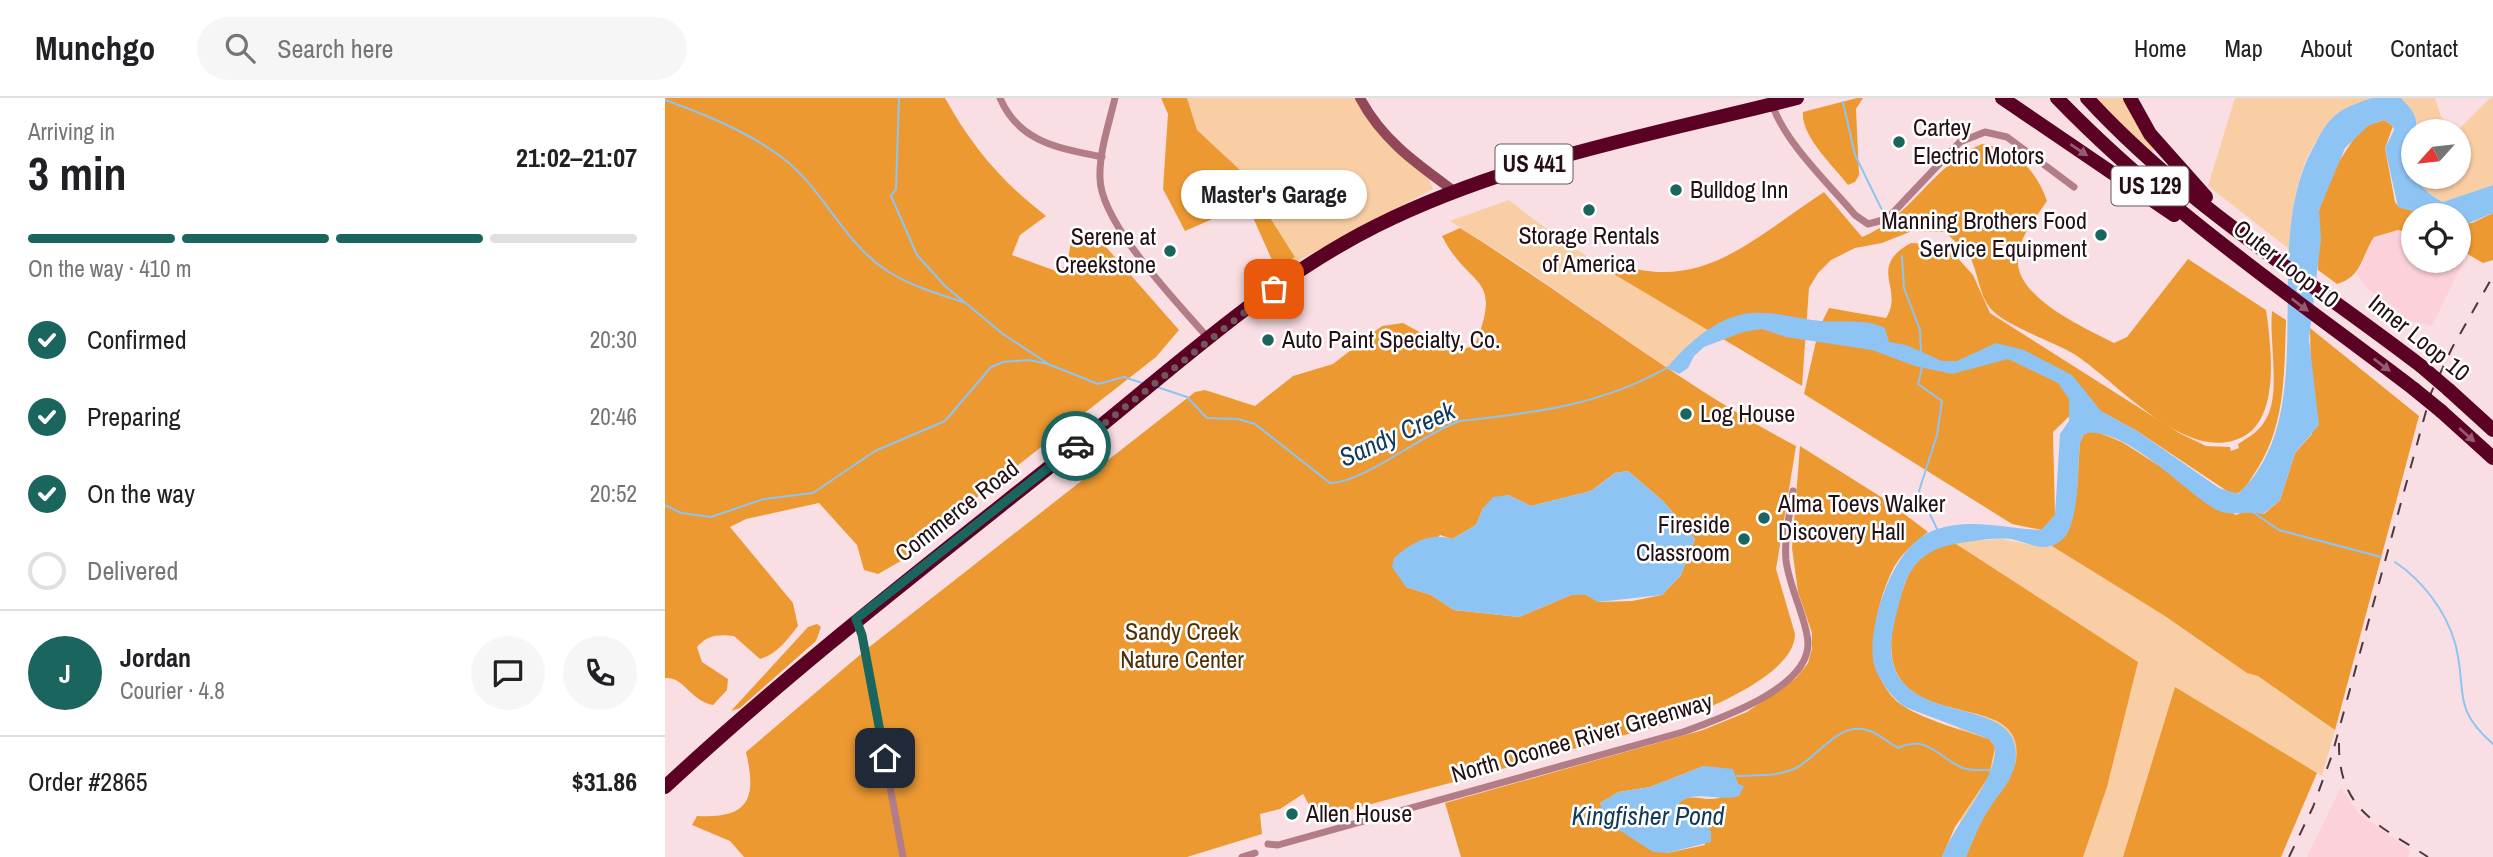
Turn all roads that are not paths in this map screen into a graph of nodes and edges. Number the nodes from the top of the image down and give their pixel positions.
1 (1000, 98) edge
2 (1115, 98) edge
3 (1360, 98) edge
4 (1797, 98) edge
5 (2003, 98) edge
6 (2057, 98) edge
7 (2087, 98) edge
8 (2130, 98) edge
9 (1772, 104) junction
10 (1103, 157) junction
11 (2074, 187) dead end
12 (1454, 191) junction
13 (2244, 236) junction
14 (2250, 268) junction
15 (1209, 338) junction
16 (2493, 430) edge
17 (2493, 458) edge
18 (1793, 491) dead end
19 (856, 619) junction
20 (665, 787) edge
21 (1268, 844) dead end
22 (1255, 853) dead end
23 (903, 857) edge
24 (1242, 857) edge

1 - 10 street
2 - 10 street
3 - 12 street
4 - 9 highway, Commerce Road / US 441
5 -> 14 highway
6 - 14 highway, Outer Loop 10 / US 129
7 - 13 highway, Inner Loop 10 / US 129
8 - 13 highway
9 - 11 street
9 - 12 highway, Commerce Road / US 441
10 - 15 street
12 - 15 highway, Commerce Road / US 441
13 - 16 highway, Inner Loop 10 / US 129, bridge
14 -> 17 highway, Outer Loop 10 / US 129, bridge
15 - 19 highway, Commerce Road / US 441
18 - 21 street, North Oconee River Greenway
19 - 20 highway, Commerce Road / US 441
19 - 23 street
22 - 24 street

